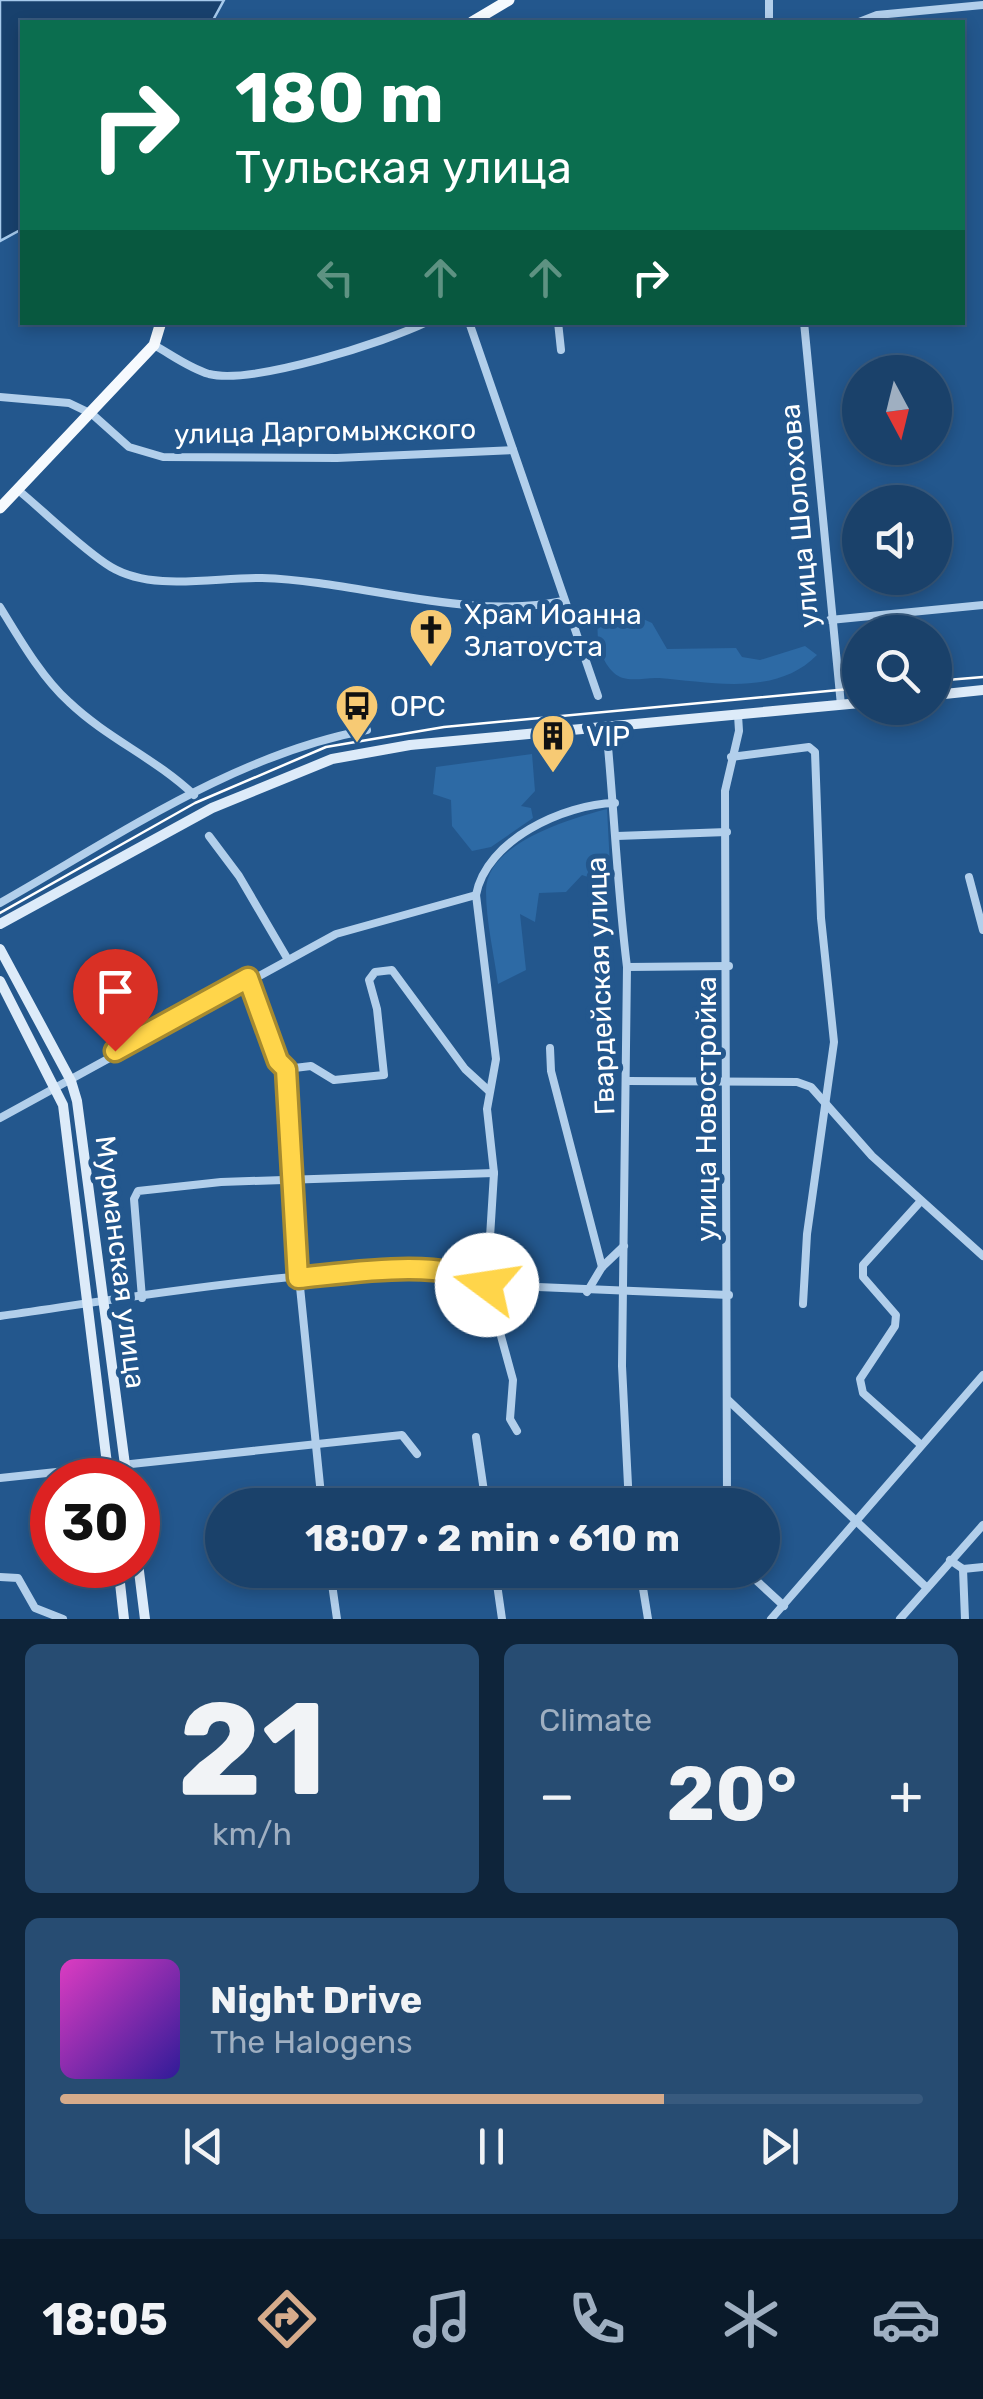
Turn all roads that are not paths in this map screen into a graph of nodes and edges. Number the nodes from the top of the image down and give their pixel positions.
1 (508, 0) edge
2 (983, 5) edge
3 (475, 20) edge
4 (864, 20) edge
5 (160, 325) edge
6 (418, 325) edge
7 (469, 325) edge
8 (558, 325) edge
9 (804, 325) edge
10 (154, 345) junction
11 (561, 350) dead end
12 (0, 396) edge
13 (92, 414) junction
14 (513, 450) junction
15 (18, 490) junction
16 (0, 508) edge
17 (563, 601) junction
18 (0, 606) edge
19 (983, 606) edge
20 (830, 620) junction
21 (983, 690) edge
22 (952, 693) edge
23 (598, 696) dead end
24 (841, 705) joint
25 (738, 715) junction
26 (606, 726) junction
27 (366, 730) dead end
28 (732, 757) junction
29 (194, 795) junction
30 (615, 803) junction
31 (727, 832) junction
32 (209, 836) dead end
33 (617, 836) junction
34 (969, 878) dead end
35 (476, 894) junction
36 (0, 903) edge
37 (0, 924) edge
38 (983, 930) edge
39 (0, 949) edge
40 (287, 958) junction
41 (729, 966) junction
42 (626, 967) junction
43 (248, 978) junction
44 (0, 981) edge
45 (550, 1048) dead end
46 (286, 1069) junction
47 (729, 1080) junction
48 (72, 1081) junction
49 (628, 1082) junction
50 (57, 1088) junction
51 (489, 1092) junction
52 (826, 1110) junction
53 (0, 1118) edge
54 (494, 1173) junction
55 (293, 1179) junction
56 (920, 1202) junction
57 (624, 1246) junction
58 (982, 1252) edge
59 (602, 1267) junction
60 (298, 1278) junction
61 (487, 1285) junction
62 (587, 1292) junction
63 (623, 1294) junction
64 (729, 1295) junction
65 (142, 1298) junction
66 (103, 1302) junction
67 (87, 1304) junction
68 (804, 1304) dead end
69 (0, 1316) edge
70 (983, 1375) edge
71 (728, 1400) junction
72 (517, 1431) dead end
73 (476, 1437) dead end
74 (920, 1444) junction
75 (317, 1445) junction
76 (417, 1454) dead end
77 (107, 1458) edge
78 (124, 1458) edge
79 (160, 1463) edge
80 (30, 1475) edge
81 (0, 1478) edge
82 (320, 1488) edge
83 (484, 1488) edge
84 (628, 1488) edge
85 (726, 1488) edge
86 (858, 1519) junction
87 (983, 1525) edge
88 (950, 1560) junction
89 (983, 1566) edge
90 (963, 1569) junction
91 (0, 1577) edge
92 (121, 1588) edge
93 (141, 1588) edge
94 (333, 1588) edge
95 (498, 1588) edge
96 (643, 1588) edge
97 (764, 1588) edge
98 (926, 1588) junction
99 (784, 1606) junction
100 (63, 1619) edge
101 (124, 1619) edge
102 (145, 1619) edge
103 (337, 1619) edge
104 (502, 1619) edge
105 (648, 1619) edge
106 (772, 1619) edge
107 (900, 1619) edge
108 (965, 1619) edge

1 - 3 main road
2 - 4 street
5 - 10 main road
6 - 10 street
7 - 14 street
8 - 11 street
9 - 20 street, улица Шолохова
10 - 13 main road
12 - 13 street
13 - 14 street, улица Даргомыжского
13 - 15 main road
14 - 17 street
15 - 16 main road
15 - 17 street
17 - 23 street
18 - 29 street
19 - 20 street
20 - 24 street, улица Шолохова
21 - 22 main road
24 - 25 main road
25 - 26 main road
25 - 28 street, улица Новостройка
26 - 30 street, Гвардейская улица
26 - 37 main road
27 - 29 street
28 - 31 street, улица Новостройка
28 - 52 street
29 - 36 street
30 - 33 street, Гвардейская улица
30 - 35 street
31 - 33 street
31 - 41 street, улица Новостройка
32 - 40 street
33 - 42 street, Гвардейская улица
34 - 38 street
35 - 40 street
35 - 51 street
39 - 48 main road, Мурманская улица
40 - 43 street
41 - 42 street
41 - 47 street, улица Новостройка
42 - 49 street, Гвардейская улица
43 - 46 street
43 - 48 street
44 - 50 main road, Мурманская улица
45 - 59 street
46 - 51 street
46 - 55 street
47 - 49 street
47 - 52 street
47 - 64 street, улица Новостройка
48 - 50 street
48 - 66 main road, Мурманская улица
49 - 57 street, Гвардейская улица
50 - 53 street
50 - 67 main road, Мурманская улица
51 - 54 street
52 - 56 street
52 - 68 street
54 - 55 street
54 - 61 street
55 - 60 street
55 - 65 street
56 - 58 street
56 - 74 street
57 - 59 street
57 - 63 street, Гвардейская улица
59 - 62 street
60 - 61 street
60 - 65 street
60 - 75 street
61 - 62 street
61 - 72 street
62 - 63 street
63 - 64 street
63 - 84 street, Гвардейская улица
64 - 71 street, улица Новостройка
65 - 66 street
66 - 67 street
66 - 78 main road, Мурманская улица
67 - 69 street
67 - 77 main road, Мурманская улица
70 - 74 street
71 - 85 street, улица Новостройка
71 - 86 street
73 - 83 street
74 - 86 street
75 - 76 street
75 - 79 street
75 - 82 street
80 - 81 street
86 - 98 street
86 - 99 street
87 - 88 street
88 - 90 street
88 - 98 street
89 - 90 street
90 - 108 street
91 - 100 street
92 - 101 main road
93 - 102 main road
94 - 103 street
95 - 104 street
96 - 105 street
97 - 99 street
98 - 107 street
99 - 106 street

